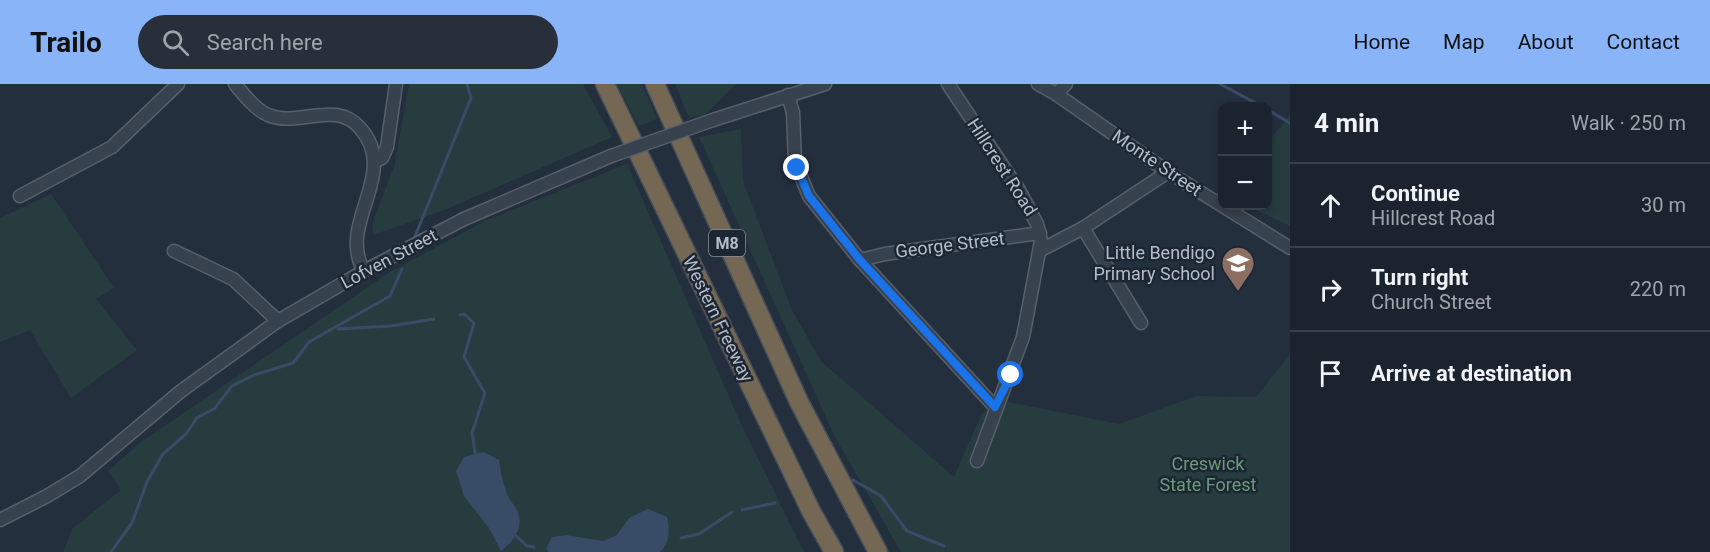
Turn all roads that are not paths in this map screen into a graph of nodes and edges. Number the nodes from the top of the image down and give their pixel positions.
1 (178, 84) edge
2 (235, 84) edge
3 (396, 84) edge
4 (605, 84) edge
5 (655, 84) edge
6 (825, 84) edge
7 (948, 84) edge
8 (1038, 84) edge
9 (1066, 84) edge
10 (1056, 94) junction
11 (788, 95) junction
12 (375, 161) junction
13 (1168, 172) junction
14 (20, 196) dead end
15 (1083, 228) junction
16 (1040, 233) junction
17 (1290, 248) edge
18 (1041, 250) junction
19 (174, 251) dead end
20 (860, 260) junction
21 (364, 271) junction
22 (278, 321) junction
23 (1141, 323) dead end
24 (995, 407) junction
25 (976, 461) dead end
26 (0, 520) edge
27 (834, 552) edge
28 (878, 552) edge

1 - 14 street
2 - 12 street
3 - 12 street
4 - 27 highway, Western Freeway / M8
5 - 28 highway, M8
6 - 11 street, Lofven Street
7 - 16 street, Hillcrest Road
8 - 10 street
9 - 10 street
10 - 13 street, Monte Street
11 - 20 street
11 - 21 street, Lofven Street, bridge
12 - 21 street
13 - 15 street
13 - 17 street, Monte Street
15 - 18 street
15 - 23 street
16 - 18 street, Hillcrest Road
16 - 20 street, George Street
18 - 24 street, Hillcrest Road
19 - 22 street
20 - 24 street
21 - 22 street, Lofven Street
22 - 26 street, Lofven Street
24 - 25 street, Hillcrest Road

